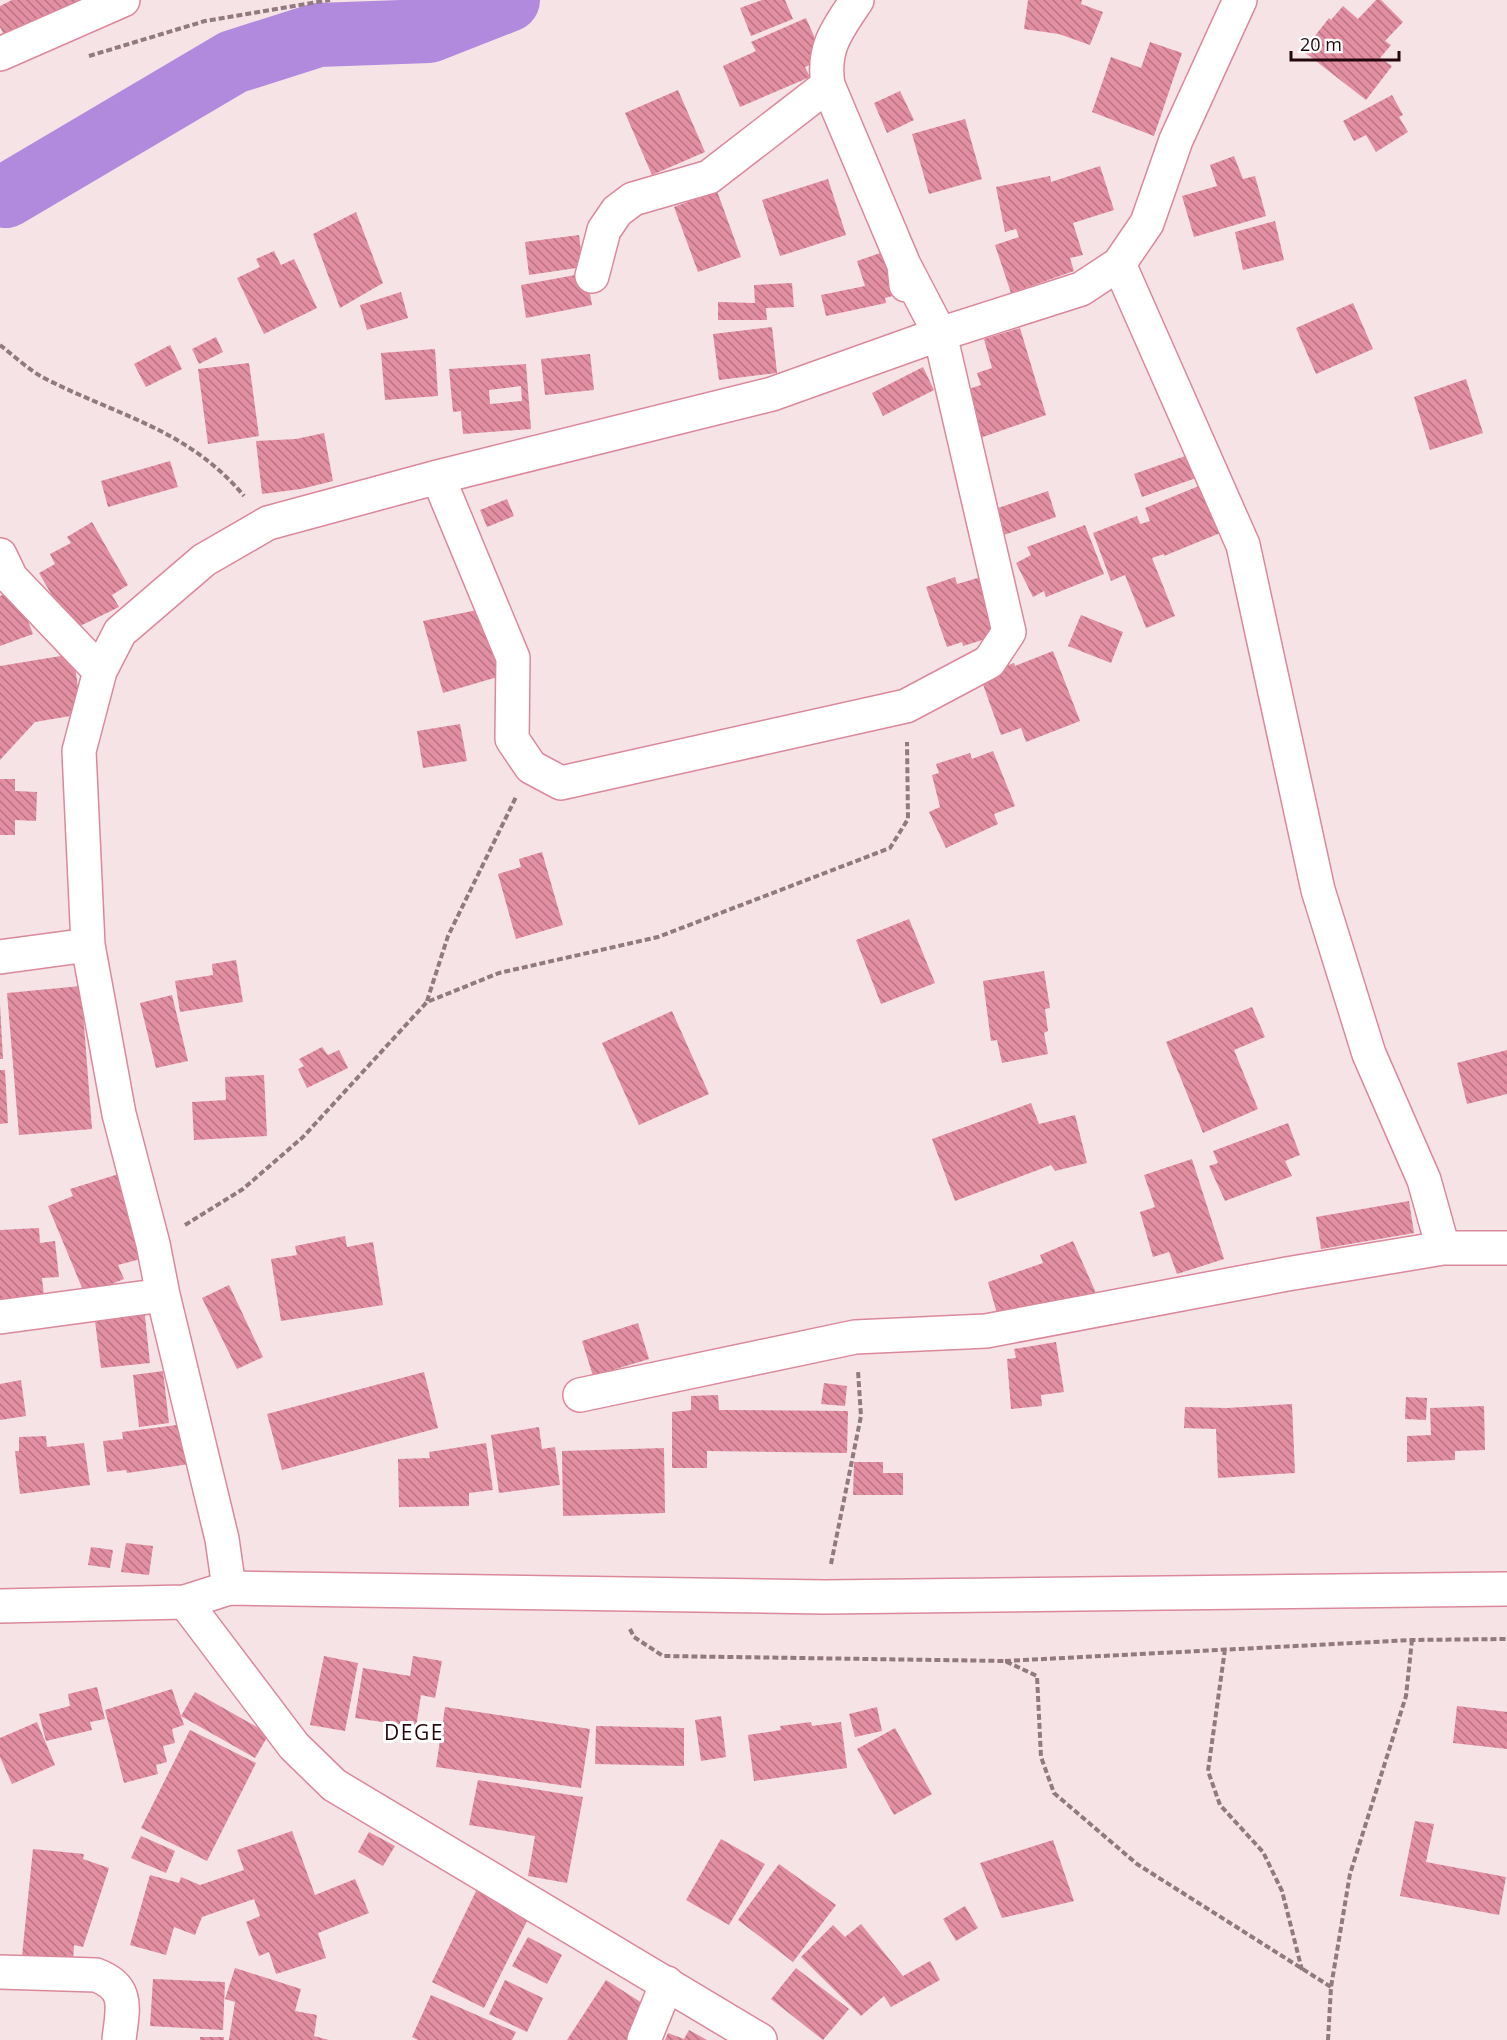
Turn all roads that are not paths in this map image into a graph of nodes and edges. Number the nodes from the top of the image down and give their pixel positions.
1 (123, 0) edge
2 (857, 0) edge
3 (1240, 0) edge
4 (0, 54) edge
5 (828, 85) junction
6 (1119, 264) junction
7 (904, 265) junction
8 (592, 276) dead end
9 (940, 334) junction
10 (908, 347) junction
11 (438, 477) junction
12 (0, 555) edge
13 (100, 671) junction
14 (88, 945) junction
15 (0, 957) edge
16 (1443, 1248) junction
17 (1507, 1248) edge
18 (162, 1294) junction
19 (0, 1317) edge
20 (580, 1395) dead end
21 (229, 1588) junction
22 (1507, 1589) edge
23 (185, 1602) junction
24 (0, 1606) edge
25 (0, 1972) edge
26 (667, 1983) junction
27 (119, 2040) edge
28 (644, 2040) edge
29 (760, 2040) edge

1 - 4 street
2 - 5 street
3 - 6 street
5 - 7 street
5 - 8 street
6 - 9 street
6 - 16 street
7 - 9 street
7 - 10 street
9 - 10 street
9 - 11 street
10 - 11 street
11 - 13 street
12 - 13 street
13 - 14 street
14 - 15 street
14 - 18 street
16 - 17 street
16 - 20 street
18 - 19 street
18 - 21 street
21 - 22 street
21 - 23 street
23 - 24 street
23 - 26 street
25 - 27 street
26 - 28 street
26 - 29 street

